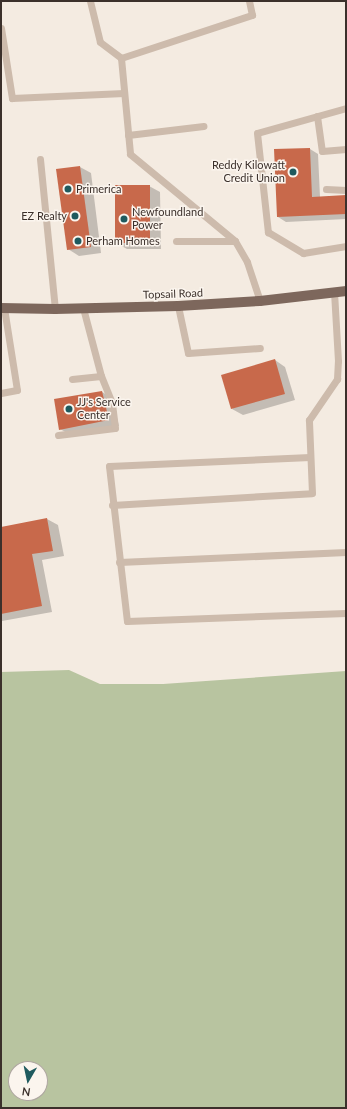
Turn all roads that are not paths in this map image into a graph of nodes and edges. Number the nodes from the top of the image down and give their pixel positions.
1 (90, 1) edge
2 (249, 1) edge
3 (1, 28) edge
4 (121, 58) junction
5 (124, 92) junction
6 (346, 108) edge
7 (317, 116) junction
8 (203, 126) dead end
9 (128, 135) junction
10 (346, 149) edge
11 (40, 159) dead end
12 (326, 189) dead end
13 (346, 190) edge
14 (176, 241) dead end
15 (236, 241) junction
16 (346, 246) edge
17 (334, 291) junction
18 (346, 291) edge
19 (260, 301) junction
20 (178, 306) junction
21 (3, 308) edge
22 (83, 308) junction
23 (54, 309) junction
24 (260, 348) dead end
25 (338, 361) junction
26 (346, 361) edge
27 (101, 376) junction
28 (72, 379) dead end
29 (1, 393) edge
30 (58, 435) dead end
31 (310, 457) junction
32 (112, 505) junction
33 (346, 552) edge
34 (119, 562) junction
35 (346, 613) edge

1 - 4 lane
2 - 4 lane
3 - 5 lane
4 - 5 lane
5 - 9 lane
6 - 7 lane
7 - 10 lane
7 - 16 lane
8 - 9 lane
9 - 15 lane
11 - 23 lane
12 - 13 lane
14 - 15 lane
15 - 19 lane
17 - 18 main road, Topsail Road
17 - 19 main road, Topsail Road
17 - 25 lane
19 - 20 main road, Topsail Road
20 - 22 main road, Topsail Road
20 - 24 lane
21 - 23 main road, Topsail Road
21 - 29 lane
22 - 23 main road, Topsail Road
22 - 27 lane
25 - 26 lane
25 - 31 lane
27 - 28 lane
27 - 30 lane
31 - 32 lane
31 - 32 lane
32 - 34 lane
33 - 34 lane
34 - 35 lane

